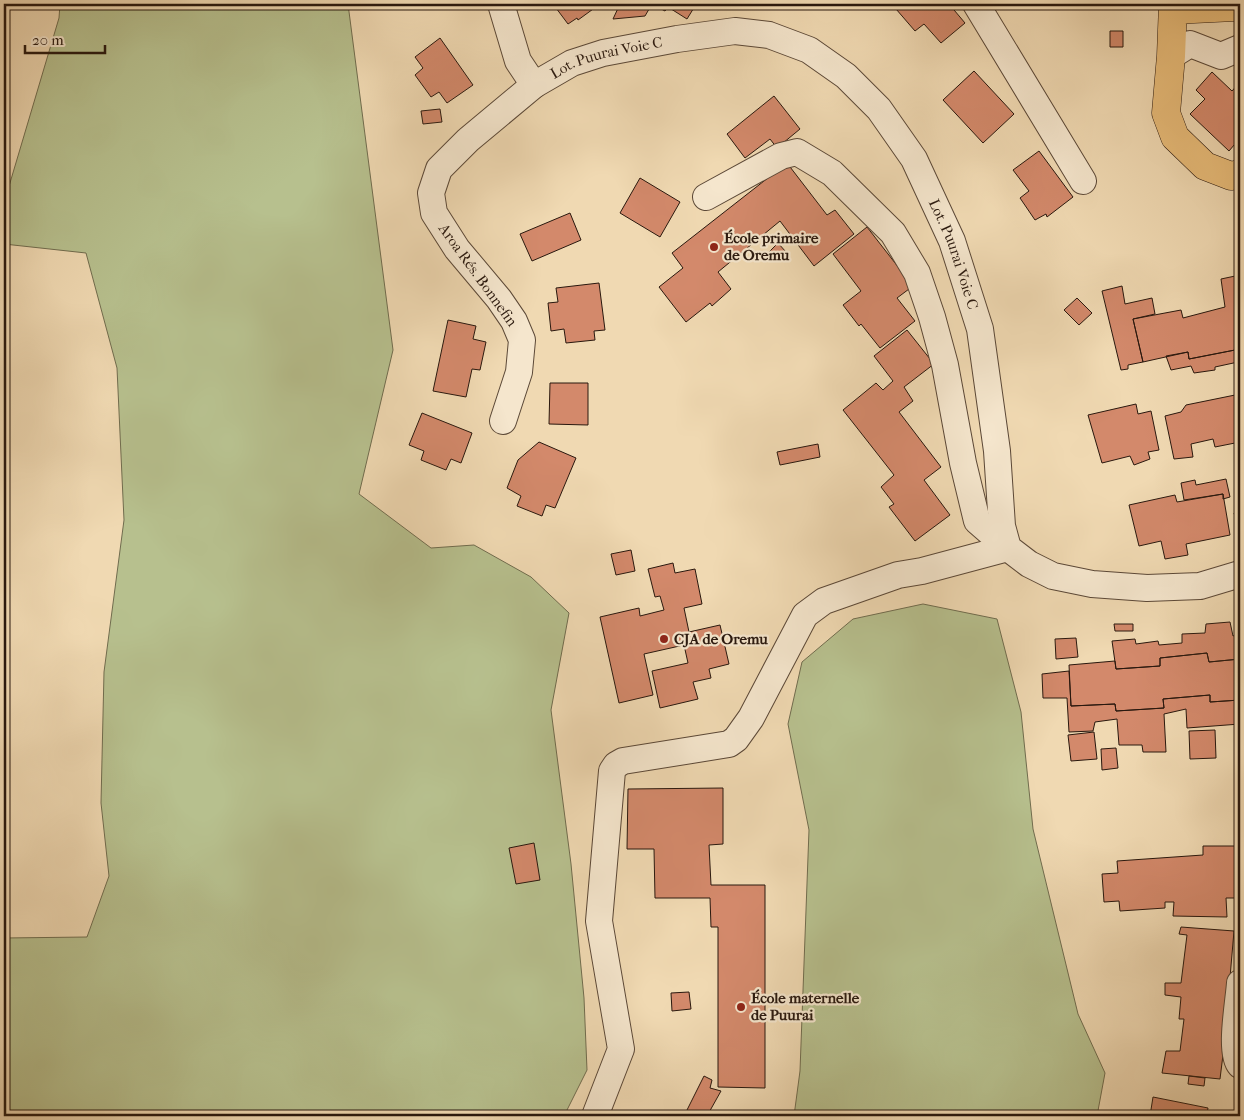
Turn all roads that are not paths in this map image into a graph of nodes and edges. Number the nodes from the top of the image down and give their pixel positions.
1 (501, 4) edge
2 (976, 4) edge
3 (1237, 4) edge
4 (1173, 7) edge
5 (1240, 48) edge
6 (1171, 56) junction
7 (534, 85) junction
8 (468, 140) joint
9 (1240, 174) edge
10 (1083, 181) dead end
11 (706, 197) dead end
12 (503, 422) dead end
13 (1008, 548) junction
14 (1240, 574) edge
15 (1240, 983) edge
16 (1240, 1065) edge
17 (595, 1116) edge

1 - 7 street, Lot. Puurai Voie C
2 - 10 street
3 - 4 main road
4 - 6 main road
5 - 6 street
6 - 9 main road
7 - 8 street, Lot. Puurai Voie C
7 - 13 street, Lot. Puurai Voie C
8 - 12 street, Aroa Rés. Bonnefin
11 - 13 street
13 - 14 street
13 - 17 street
15 - 16 street

